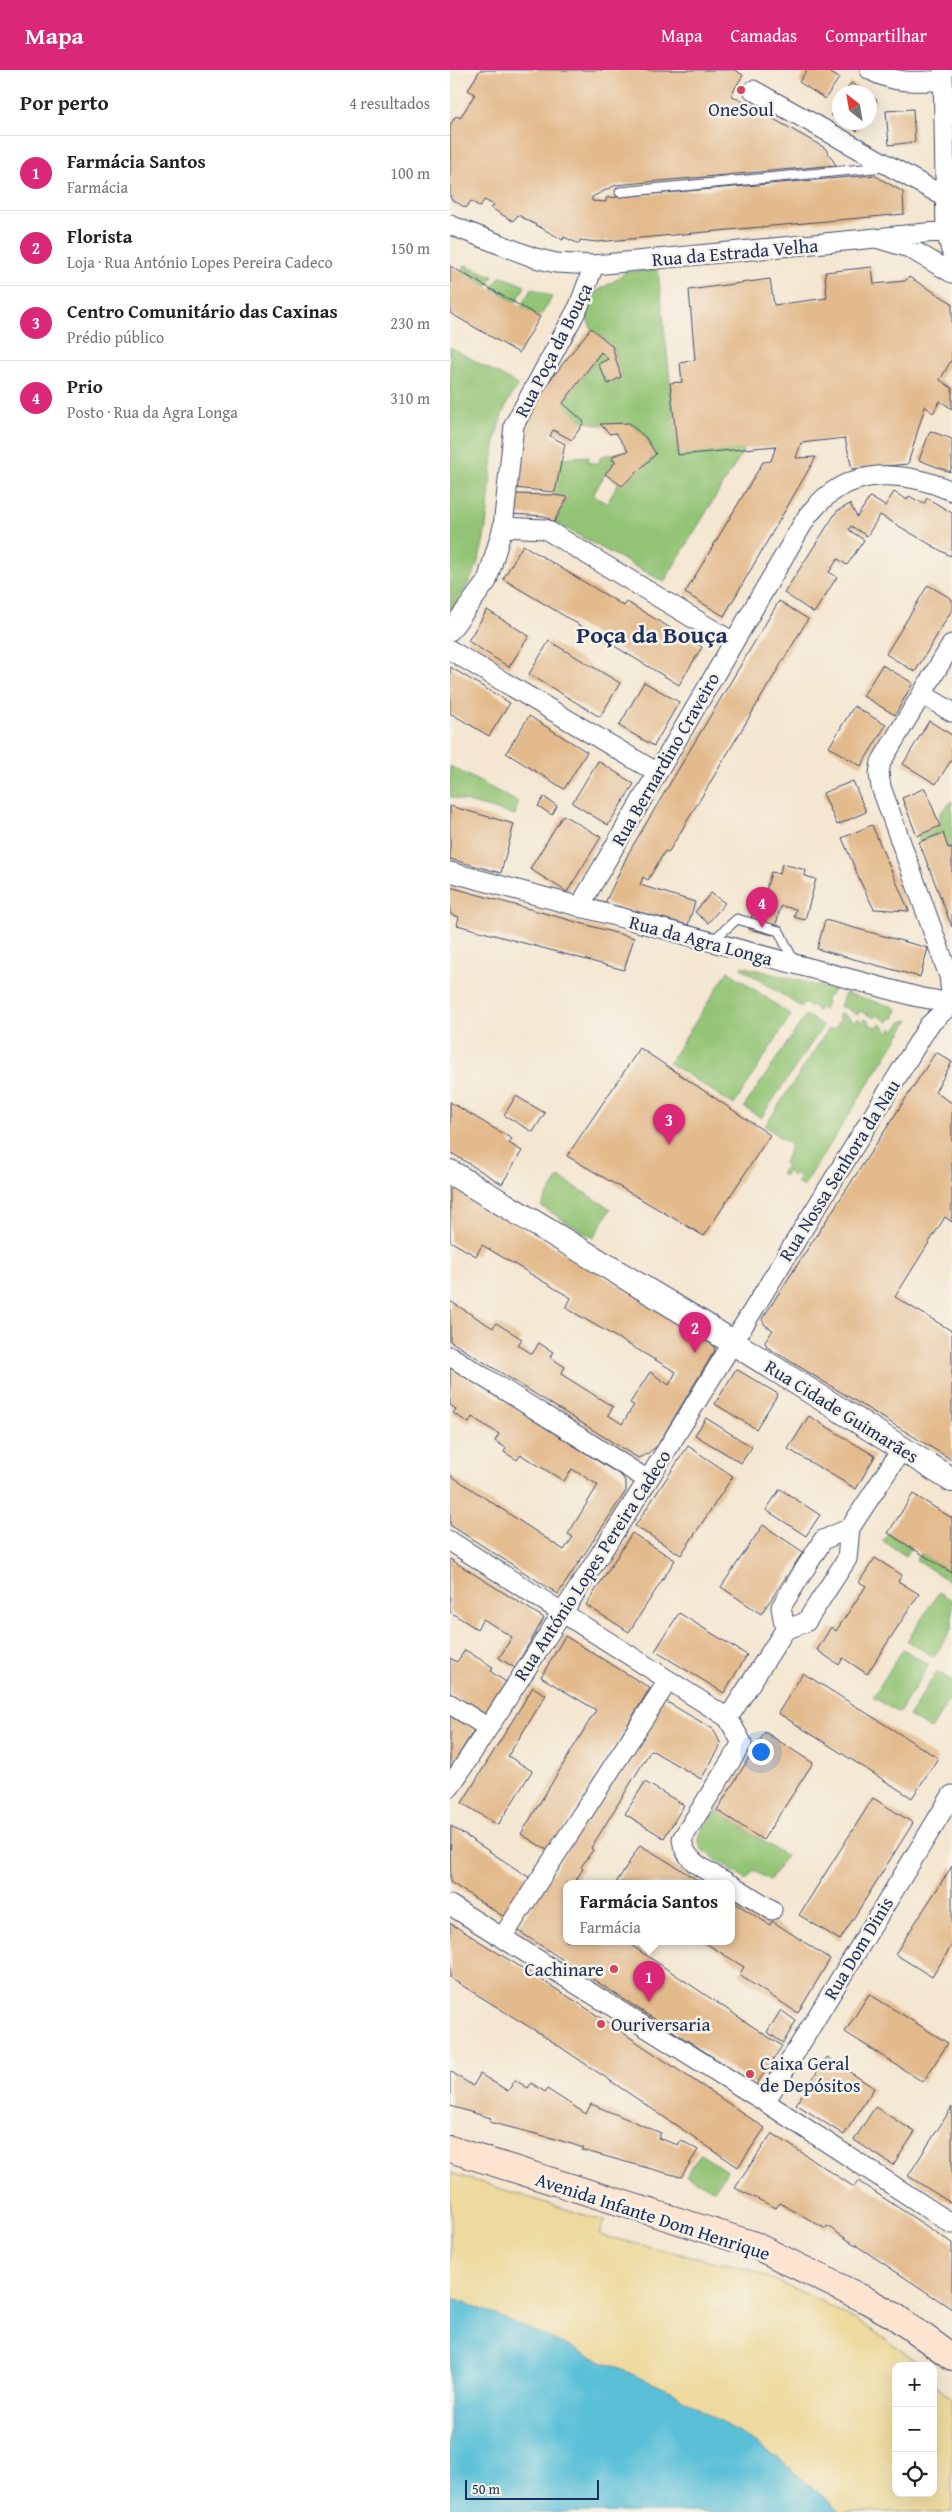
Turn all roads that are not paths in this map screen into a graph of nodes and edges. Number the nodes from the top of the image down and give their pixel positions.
1 (870, 70) edge
2 (943, 75) edge
3 (753, 90) dead end
4 (891, 166) junction
5 (620, 192) dead end
6 (946, 197) junction
7 (450, 225) edge
8 (946, 231) junction
9 (876, 238) junction
10 (952, 254) edge
11 (594, 265) junction
12 (952, 273) edge
13 (952, 491) edge
14 (503, 527) junction
15 (450, 631) edge
16 (732, 642) junction
17 (952, 644) edge
18 (450, 650) edge
19 (922, 694) junction
20 (952, 712) edge
21 (656, 772) junction
22 (450, 872) edge
23 (582, 908) junction
24 (711, 942) junction
25 (795, 964) junction
26 (952, 1003) edge
27 (450, 1172) edge
28 (732, 1341) junction
29 (450, 1356) edge
30 (902, 1449) junction
31 (648, 1480) junction
32 (952, 1480) edge
33 (850, 1528) junction
34 (450, 1541) edge
35 (562, 1612) junction
36 (785, 1630) junction
37 (668, 1681) junction
38 (450, 1704) edge
39 (728, 1718) junction
40 (487, 1727) junction
41 (450, 1786) edge
42 (952, 1795) edge
43 (723, 1880) edge
44 (735, 1887) edge
45 (450, 1905) edge
46 (772, 1910) dead end
47 (502, 1938) junction
48 (765, 2102) junction
49 (450, 2150) edge
50 (950, 2219) edge
51 (952, 2358) edge

1 - 2 street
2 - 6 street
3 - 4 street
4 - 5 lane
4 - 6 street
6 - 8 street
7 - 11 street, Rua da Estrada Velha
8 - 9 street, Rua da Estrada Velha
8 - 10 street
9 - 11 street, Rua da Estrada Velha
9 - 12 street, Rua da Estrada Velha
11 - 14 street, Rua Poça da Bouça
13 - 16 street, Rua Bernardino Craveiro
14 - 15 street, Rua Poça da Bouça
14 - 16 street
16 - 21 street, Rua Bernardino Craveiro
17 - 19 street
18 - 21 street
19 - 20 street
19 - 26 street
21 - 23 street, Rua Bernardino Craveiro
22 - 23 street, Rua da Agra Longa
23 - 24 street, Rua da Agra Longa
24 - 25 street, Rua da Agra Longa
24 - 25 lane
25 - 26 street, Rua da Agra Longa
26 - 28 street, Rua Nossa Senhora da Nau
27 - 28 street, Rua Cidade Guimarães
28 - 30 street, Rua Cidade Guimarães
28 - 31 street, Rua António Lopes Pereira Cadeco
29 - 31 street
30 - 32 street, Rua Cidade Guimarães
30 - 33 street
31 - 35 street, Rua António Lopes Pereira Cadeco
33 - 36 street
33 - 36 street
34 - 35 street
35 - 37 street
35 - 40 street, Rua António Lopes Pereira Cadeco
36 - 39 street
37 - 39 street
37 - 47 street
38 - 40 street
39 - 43 street
40 - 41 street, Rua António Lopes Pereira Cadeco
42 - 48 street, Rua Dom Dinis
44 - 46 street
45 - 47 street
47 - 48 street
48 - 50 street
49 - 51 main road, Avenida Infante Dom Henrique

